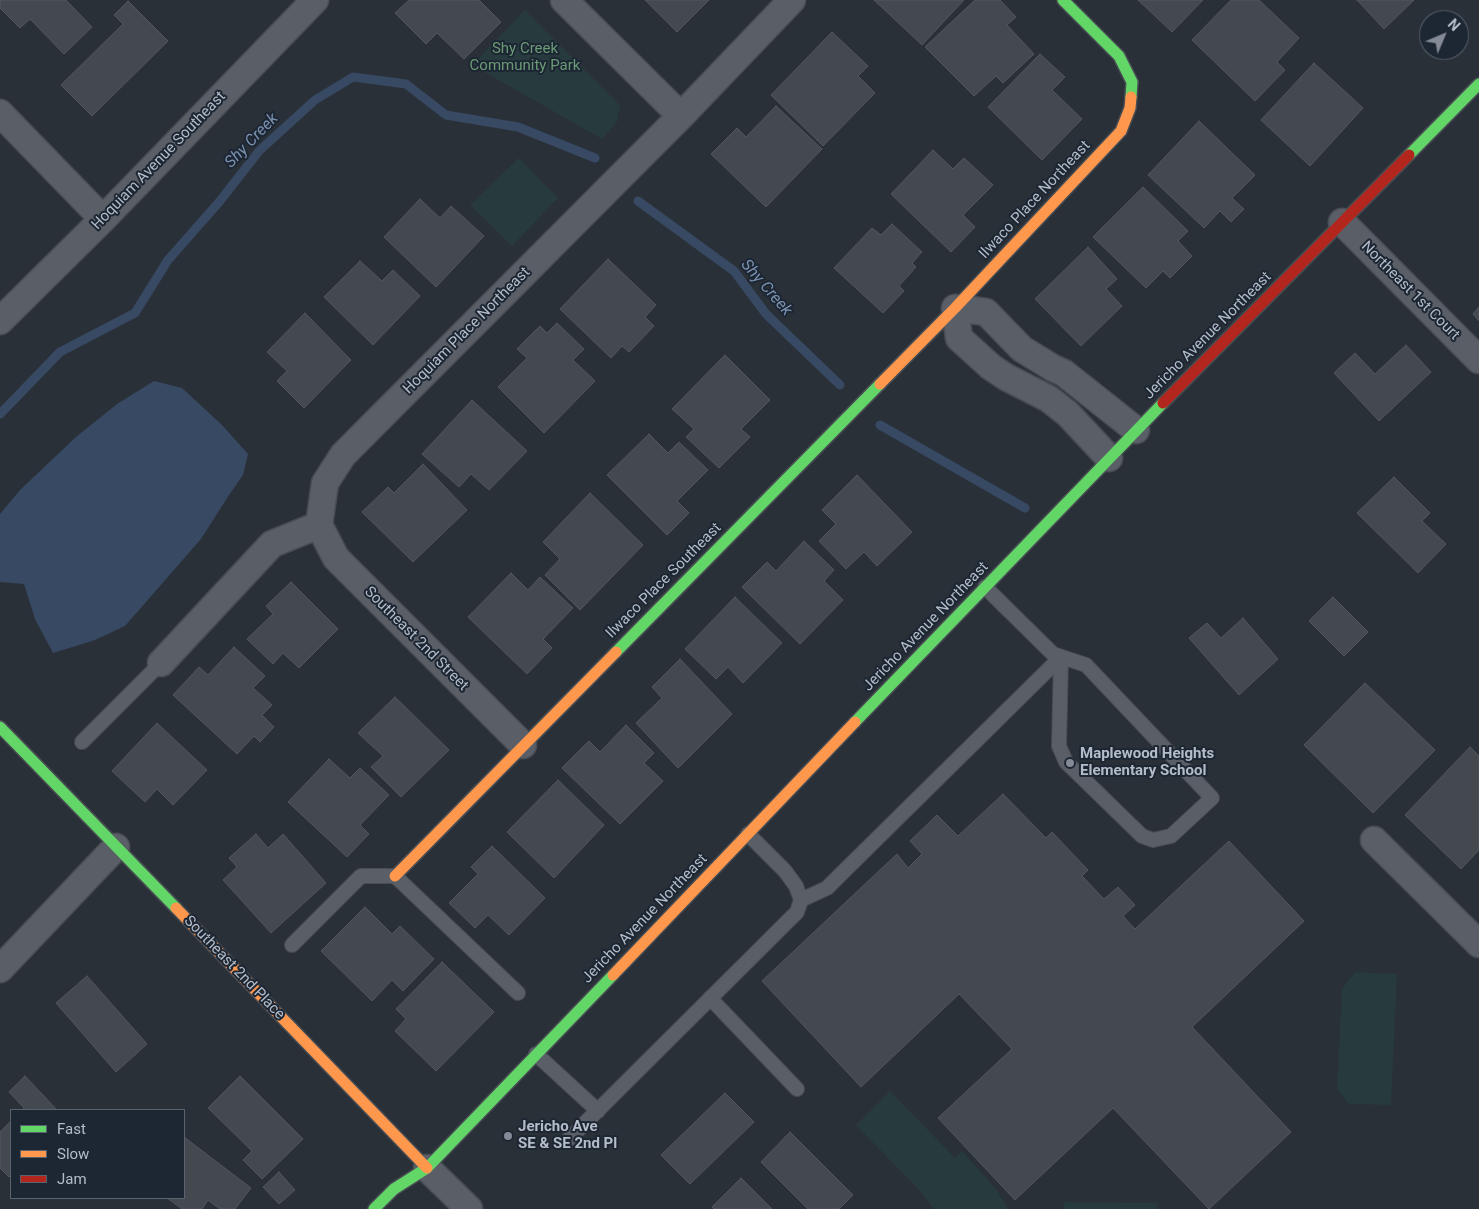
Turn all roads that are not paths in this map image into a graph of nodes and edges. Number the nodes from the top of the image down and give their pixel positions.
1 (315, 0) edge
2 (564, 0) edge
3 (792, 0) edge
4 (1063, 0) edge
5 (1479, 84) edge
6 (0, 113) edge
7 (681, 116) junction
8 (103, 219) junction
9 (1342, 222) junction
10 (955, 308) junction
11 (0, 321) edge
12 (1479, 360) edge
13 (1136, 430) junction
14 (1109, 458) junction
15 (319, 524) junction
16 (985, 587) junction
17 (1061, 657) junction
18 (161, 663) joint
19 (0, 727) edge
20 (82, 742) dead end
21 (523, 745) junction
22 (748, 834) junction
23 (1374, 840) dead end
24 (116, 847) junction
25 (395, 876) junction
26 (801, 900) junction
27 (1479, 944) edge
28 (292, 945) dead end
29 (0, 969) edge
30 (518, 993) dead end
31 (710, 998) junction
32 (536, 1054) junction
33 (798, 1088) dead end
34 (598, 1111) junction
35 (569, 1139) dead end
36 (427, 1168) junction
37 (374, 1209) edge
38 (469, 1209) edge

1 - 8 street, Hoquiam Avenue Southeast
2 - 7 street
3 - 7 street, Hoquiam Place Northeast
4 - 10 street, Ilwaco Place Northeast
5 - 9 street, Jericho Avenue Northeast
6 - 8 street
7 - 15 street, Hoquiam Place Northeast
8 - 11 street, Hoquiam Avenue Southeast
9 - 12 street, Northeast 1st Court
9 - 13 street, Jericho Avenue Northeast
10 - 13 street
10 - 14 street
10 - 21 street, Ilwaco Place Southeast
13 - 14 street, Jericho Avenue Northeast
14 - 16 street, Jericho Avenue Northeast
15 - 18 street
15 - 21 street, Southeast 2nd Street
16 - 17 lane
16 - 22 street, Jericho Avenue Northeast
17 - 17 lane
17 - 26 lane
18 - 20 lane
19 - 24 street, Southeast 2nd Place
21 - 25 street, Ilwaco Place Southeast
22 - 26 lane
22 - 32 street, Jericho Avenue Northeast
23 - 27 street
24 - 29 street
24 - 36 street, Southeast 2nd Place
25 - 28 lane
25 - 30 lane
26 - 31 lane
31 - 33 lane
31 - 34 lane
32 - 34 lane
32 - 36 street, Jericho Avenue Northeast
34 - 35 lane
36 - 37 street, Jericho Avenue Northeast
36 - 38 street, Southeast 2nd Place

